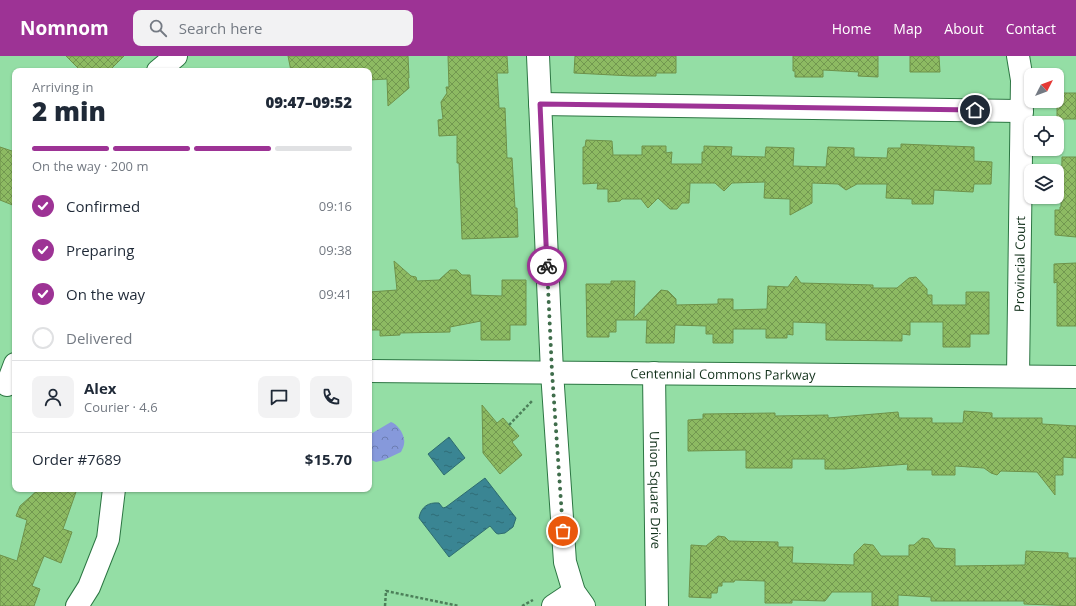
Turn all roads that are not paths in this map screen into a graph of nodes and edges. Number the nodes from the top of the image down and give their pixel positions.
1 (176, 56) edge
2 (538, 56) edge
3 (1018, 56) edge
4 (162, 68) edge
5 (540, 104) junction
6 (1022, 111) junction
7 (372, 371) edge
8 (552, 372) junction
9 (12, 373) edge
10 (654, 373) junction
11 (1018, 376) junction
12 (1076, 377) edge
13 (8, 385) edge
14 (114, 492) edge
15 (579, 599) edge
16 (78, 606) edge
17 (553, 606) edge
18 (657, 606) edge

1 - 4 street
2 - 5 street
3 - 6 street, Provincial Court
5 - 6 street
5 - 8 street
6 - 11 street, Provincial Court
7 - 8 street, Centennial Commons Parkway
8 - 10 street, Centennial Commons Parkway
8 - 15 street
9 - 13 street
10 - 11 street, Centennial Commons Parkway
10 - 18 street, Union Square Drive
11 - 12 street, Centennial Commons Parkway
14 - 16 street
15 - 17 street

